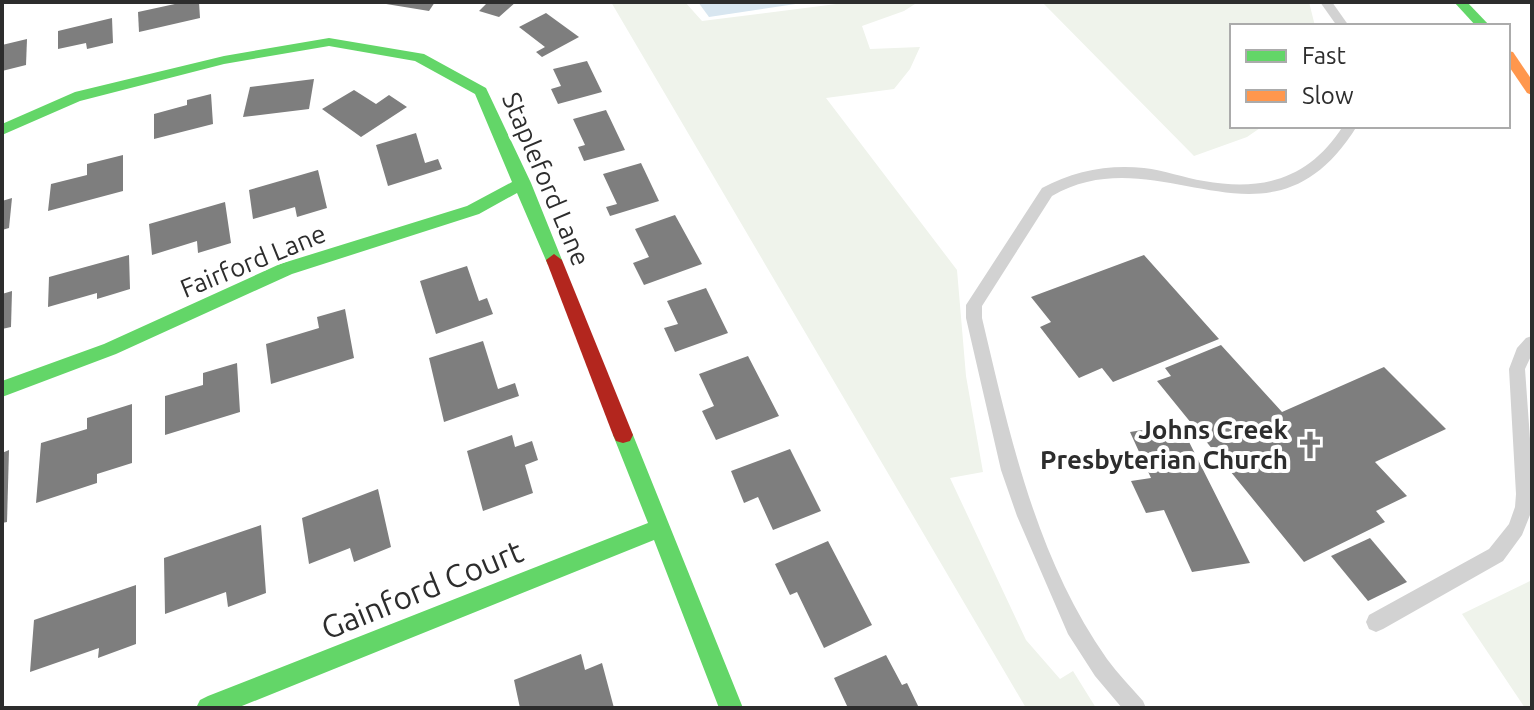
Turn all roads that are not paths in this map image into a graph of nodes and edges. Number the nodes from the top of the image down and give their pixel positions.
1 (1326, 2) edge
2 (1460, 2) edge
3 (1342, 24) edge
4 (1481, 24) edge
5 (1510, 58) edge
6 (1532, 90) edge
7 (1349, 128) edge
8 (2, 130) edge
9 (523, 183) junction
10 (1532, 343) edge
11 (2, 389) edge
12 (659, 528) junction
13 (1376, 622) dead end
14 (208, 708) edge
15 (731, 708) edge
16 (1136, 708) edge

1 - 3 lane
2 - 4 street
5 - 6 street
7 - 16 lane
8 - 9 street, Stapleford Lane
9 - 11 street, Fairford Lane
9 - 12 street, Stapleford Lane
10 - 13 lane
12 - 14 street, Gainford Court
12 - 15 street, Stapleford Lane

